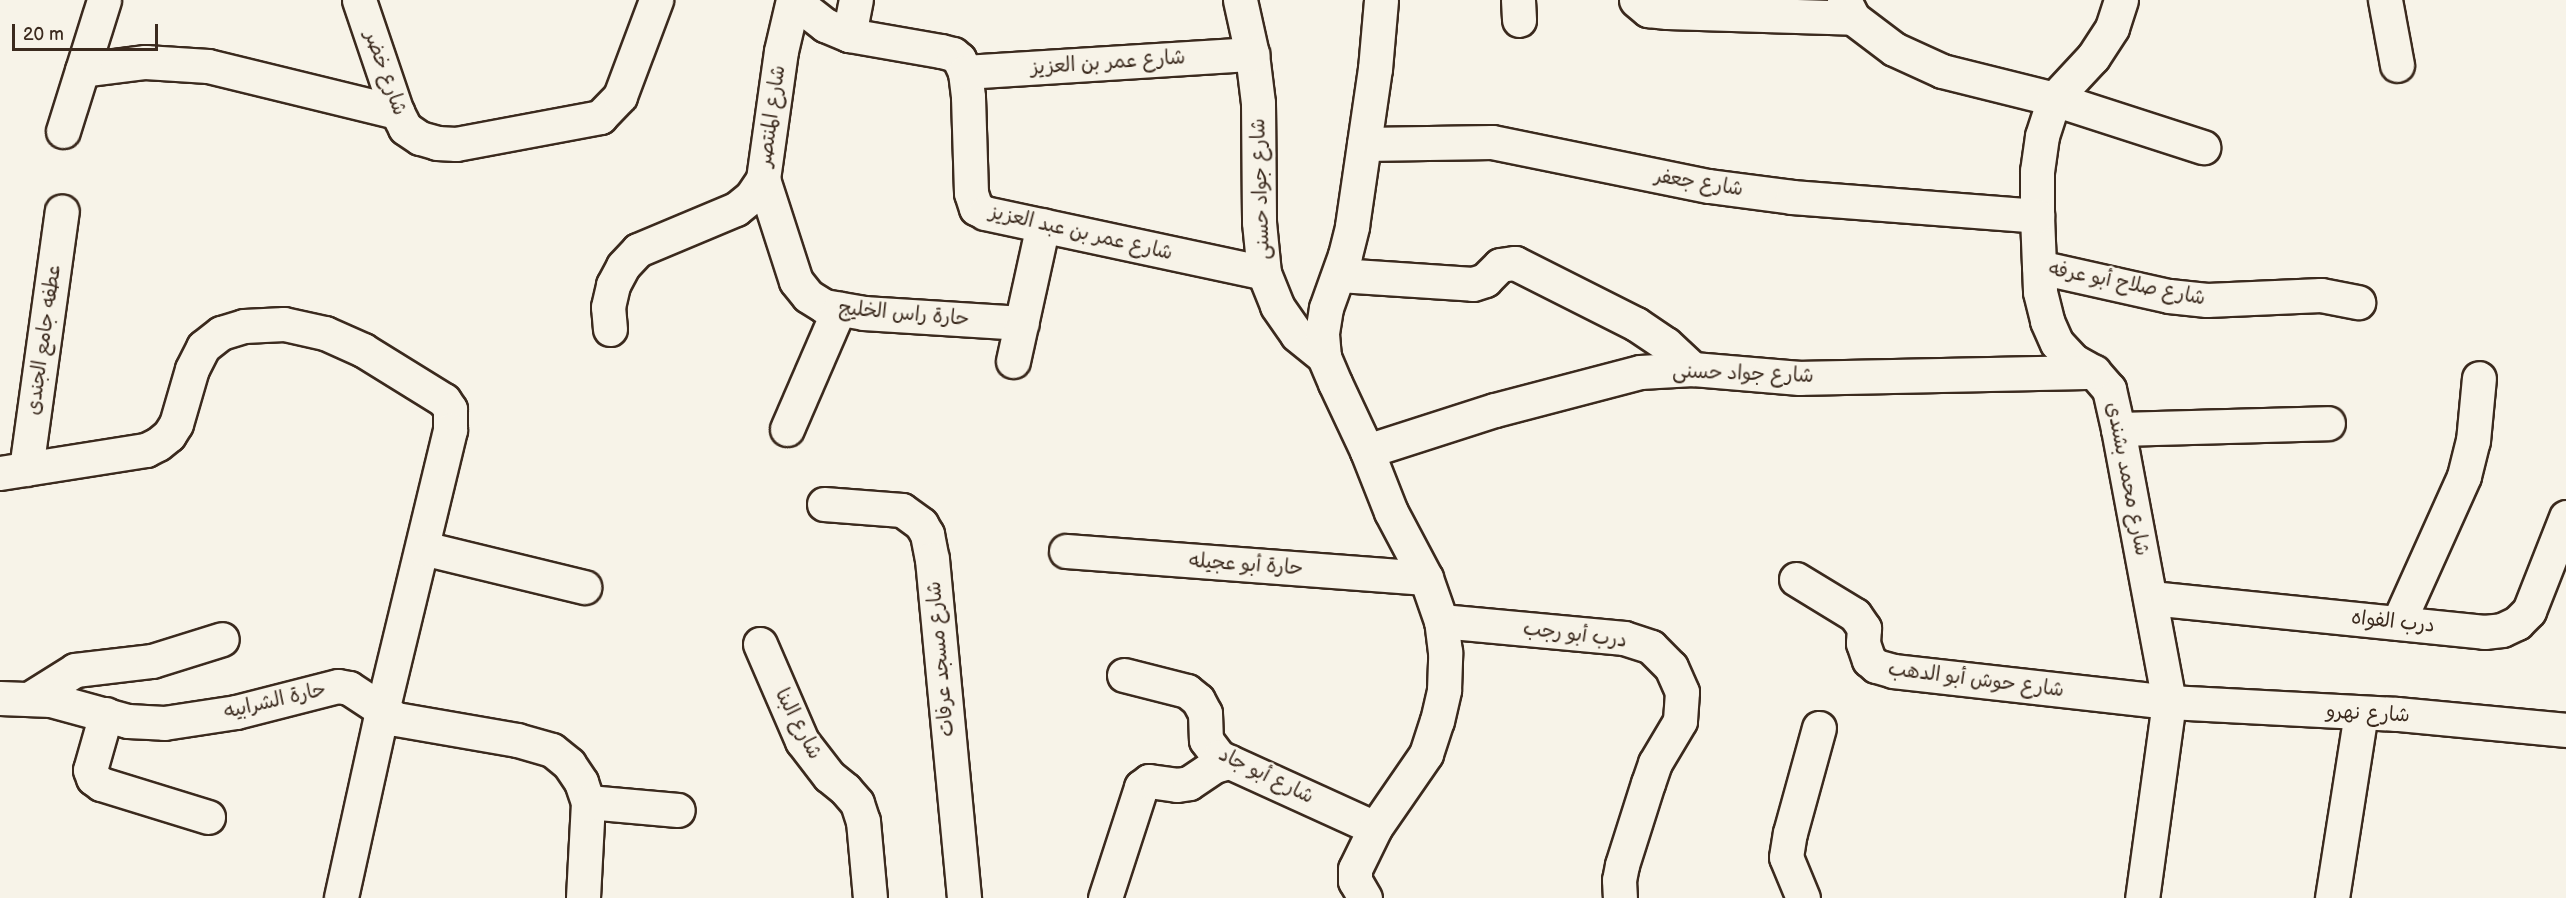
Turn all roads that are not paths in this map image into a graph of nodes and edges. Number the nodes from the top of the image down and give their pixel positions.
1 (104, 0) edge
2 (359, 0) edge
3 (656, 0) edge
4 (793, 0) edge
5 (856, 0) edge
6 (1240, 0) edge
7 (1381, 0) edge
8 (1636, 0) edge
9 (2121, 0) edge
10 (2385, 0) edge
11 (1848, 9) edge
12 (849, 35) junction
13 (1252, 54) junction
14 (2397, 64) dead end
15 (82, 70) junction
16 (965, 72) junction
17 (2054, 99) junction
18 (397, 112) junction
19 (63, 131) dead end
20 (1364, 144) junction
21 (2204, 147) dead end
22 (763, 178) junction
23 (62, 211) dead end
24 (2037, 216) junction
25 (1043, 225) junction
26 (2039, 267) junction
27 (1264, 273) junction
28 (1338, 275) junction
29 (2358, 302) dead end
30 (840, 309) junction
31 (1022, 323) junction
32 (610, 329) dead end
33 (1324, 357) junction
34 (1013, 361) dead end
35 (1693, 369) junction
36 (2094, 372) junction
37 (2479, 378) dead end
38 (2328, 423) dead end
39 (787, 429) dead end
40 (2118, 429) junction
41 (1367, 451) junction
42 (13, 471) edge
43 (824, 504) dead end
44 (2566, 517) edge
45 (423, 548) junction
46 (1066, 551) dead end
47 (1426, 578) junction
48 (1796, 579) dead end
49 (584, 587) dead end
50 (2151, 598) junction
51 (1441, 621) junction
52 (2398, 623) junction
53 (222, 639) dead end
54 (760, 644) dead end
55 (1124, 675) dead end
56 (32, 697) junction
57 (0, 698) edge
58 (2169, 702) junction
59 (382, 711) junction
60 (2361, 713) junction
61 (106, 714) junction
62 (1819, 728) dead end
63 (2566, 730) edge
64 (1229, 762) junction
65 (588, 802) junction
66 (678, 810) dead end
67 (208, 817) dead end
68 (1375, 828) junction
69 (341, 898) edge
70 (584, 898) edge
71 (870, 898) edge
72 (964, 898) edge
73 (1105, 898) edge
74 (1365, 898) edge
75 (1620, 898) edge
76 (1803, 898) edge
77 (2142, 898) edge
78 (2332, 898) edge

1 - 15 street
2 - 18 street, شارع خضر
3 - 18 street, شارع خضر
4 - 12 street
4 - 22 street, شارع المنتصر
5 - 12 street
6 - 13 street, شارع جواد حسنى
7 - 20 street, شارع جواد حسنى
8 - 11 street
9 - 17 street, شارع محمد بشندى
10 - 14 street
11 - 17 street
12 - 16 street
13 - 16 street, شارع عمر بن العزيز
13 - 27 street, شارع جواد حسنى
15 - 18 street
15 - 19 street
16 - 25 street, شارع عمر بن عبد العزيز
17 - 21 street
17 - 24 street, شارع محمد بشندى
20 - 24 street, شارع جعفر
20 - 28 street, شارع جواد حسنى
22 - 30 street, حارة راس الخليج
22 - 32 street, شارع المنتصر
23 - 42 street, عطفه جامع الجندى
24 - 26 street, شارع محمد بشندى
25 - 27 street, شارع عمر بن عبد العزيز
25 - 31 street
26 - 29 street, شارع صلاح أبو عرفه
26 - 36 street, شارع محمد بشندى
27 - 33 street, شارع جواد حسنى
28 - 33 street, شارع جواد حسنى
28 - 35 street
30 - 31 street, حارة راس الخليج
30 - 39 street
31 - 34 street
33 - 41 street, شارع جواد حسنى
35 - 36 street, شارع جواد حسنى
35 - 41 street, شارع جواد حسنى
36 - 40 street, شارع محمد بشندى
37 - 52 street
38 - 40 street
40 - 50 street, شارع محمد بشندى
41 - 47 street, شارع جواد حسنى
42 - 45 street
43 - 72 street, شارع مسجد عرفات
44 - 52 street, درب الفواه
45 - 49 street
45 - 59 street
46 - 47 street, حارة أبو عجيله
47 - 51 street, شارع جواد حسنى
48 - 58 street, شارع حوش أبو الدهب
50 - 52 street, درب الفواه
50 - 58 street, شارع محمد بشندى
51 - 68 street, شارع جواد حسنى
51 - 75 street, درب أبو رجب
53 - 56 street
54 - 71 street, شارع البنا
55 - 64 street, شارع أبو جاد
56 - 57 street, حارة الشرابيه
56 - 61 street, حارة الشرابيه
58 - 60 street, شارع نهرو
58 - 77 street, شارع محمد بشندى
59 - 61 street, حارة الشرابيه
59 - 65 street, حارة الشرابيه
59 - 69 street
60 - 63 street, شارع نهرو
60 - 78 street
61 - 67 street
62 - 76 street
64 - 68 street, شارع أبو جاد
64 - 73 street
65 - 66 street
65 - 70 street, حارة الشرابيه
68 - 74 street, شارع جواد حسنى

